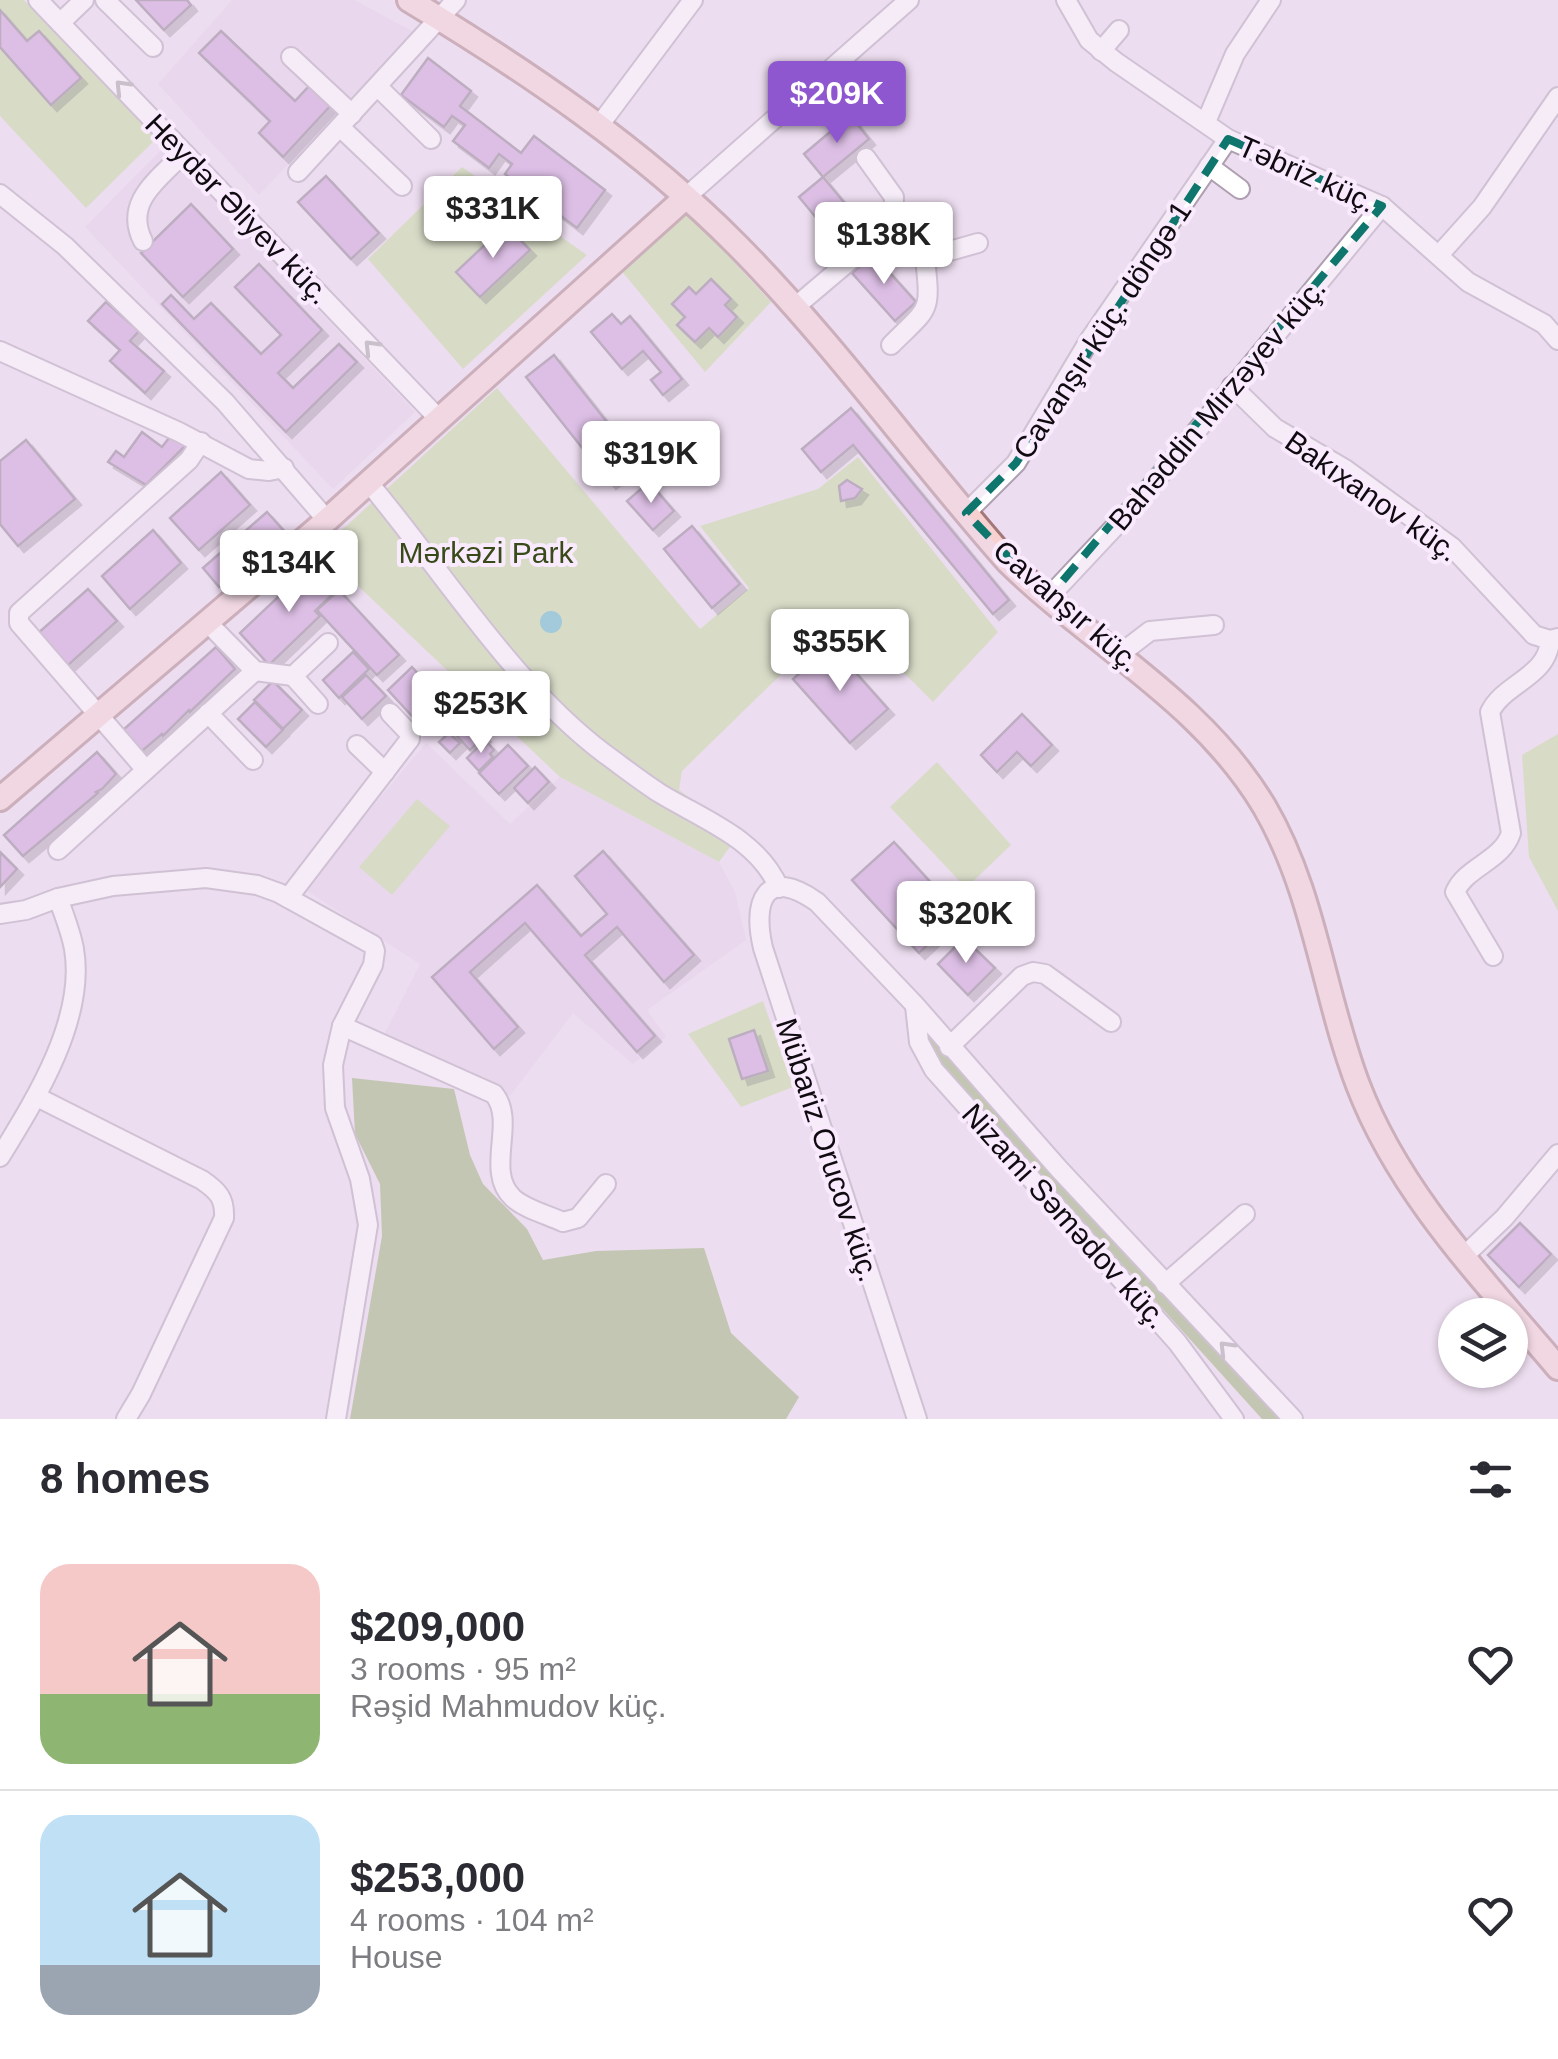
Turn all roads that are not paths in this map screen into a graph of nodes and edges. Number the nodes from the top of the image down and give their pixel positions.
1 (38, 0) edge
2 (84, 0) edge
3 (105, 0) edge
4 (409, 0) edge
5 (456, 0) edge
6 (693, 0) edge
7 (909, 0) edge
8 (1066, 0) edge
9 (1271, 0) edge
10 (441, 19) junction
11 (60, 23) junction
12 (1119, 30) dead end
13 (153, 47) dead end
14 (1101, 51) junction
15 (291, 56) dead end
16 (378, 86) junction
17 (1558, 97) edge
18 (346, 121) junction
19 (1206, 122) junction
20 (598, 127) junction
21 (431, 139) dead end
22 (1228, 139) junction
23 (184, 152) junction
24 (866, 158) dead end
25 (1209, 166) junction
26 (298, 172) dead end
27 (402, 186) dead end
28 (1240, 189) dead end
29 (0, 194) edge
30 (686, 198) junction
31 (1382, 206) junction
32 (892, 224) junction
33 (142, 242) dead end
34 (978, 243) dead end
35 (1439, 255) junction
36 (926, 258) junction
37 (795, 308) junction
38 (1556, 335) edge
39 (892, 345) dead end
40 (0, 351) edge
41 (1232, 386) junction
42 (438, 418) junction
43 (201, 442) junction
44 (284, 468) junction
45 (368, 482) junction
46 (966, 513) junction
47 (327, 520) junction
48 (1048, 598) junction
49 (207, 622) junction
50 (1214, 624) dead end
51 (1554, 640) edge
52 (328, 643) dead end
53 (1120, 654) junction
54 (255, 671) junction
55 (293, 676) junction
56 (318, 704) dead end
57 (390, 713) dead end
58 (98, 714) junction
59 (208, 714) junction
60 (357, 745) dead end
61 (253, 760) dead end
62 (146, 770) junction
63 (385, 772) junction
64 (0, 800) edge
65 (58, 850) dead end
66 (779, 888) junction
67 (58, 898) junction
68 (288, 898) junction
69 (0, 914) edge
70 (1493, 956) dead end
71 (915, 1006) junction
72 (1111, 1022) dead end
73 (342, 1026) junction
74 (949, 1046) junction
75 (37, 1097) junction
76 (1558, 1154) edge
77 (0, 1157) edge
78 (606, 1184) dead end
79 (1244, 1214) dead end
80 (1464, 1256) junction
81 (1165, 1284) junction
82 (1558, 1368) edge
83 (126, 1419) edge
84 (336, 1419) edge
85 (916, 1419) edge
86 (1234, 1419) edge
87 (1293, 1419) edge

1 - 11 street, Heydər Əliyev küç.
2 - 11 street
3 - 13 street
4 - 10 main road, Cavanşır küç.
5 - 10 street
6 - 20 street
7 - 30 street
8 - 14 street, Təbriz küç.
9 - 19 street
10 - 16 street
10 - 20 main road, Cavanşır küç.
23 -> 11 street, Heydər Əliyev küç.
12 - 14 street
14 - 19 street, Təbriz küç.
15 - 18 street
16 - 18 street
16 - 21 street
17 - 35 street
18 - 26 street
18 - 27 street
19 - 22 street, Təbriz küç.
20 - 30 main road, Cavanşır küç.
22 - 25 street, Cavanşır küç. döngə 1
22 - 31 street, Təbriz küç.
23 - 33 street
42 -> 23 street, Heydər Əliyev küç.
24 - 32 street
25 - 28 street
25 - 46 street, Cavanşır küç. döngə 1
29 - 44 street
30 - 37 main road, Cavanşır küç.
30 - 42 main road
31 - 35 street, Təbriz küç.
31 - 41 street, Bahəddin Mirzəyev küç.
32 - 36 street
32 - 37 street
34 - 36 street
35 - 38 street, Təbriz küç.
36 - 39 street
37 - 46 main road, Cavanşır küç.
40 - 43 street
41 - 48 street, Bahəddin Mirzəyev küç.
41 - 51 street, Bakıxanov küç.
42 - 45 main road
43 - 44 street
43 - 58 street
44 - 47 street
45 - 47 main road
45 - 66 street
46 - 48 main road, Cavanşır küç.
47 - 49 main road
48 - 53 main road, Cavanşır küç.
49 - 54 street
49 - 58 main road
50 - 53 street
51 - 70 street
52 - 55 street
53 - 80 main road, Cavanşır küç.
54 - 55 street
54 - 59 street
55 - 56 street
57 - 63 street
58 - 62 street
58 - 64 main road
59 - 61 street
59 - 62 street
60 - 63 street
62 - 65 street
63 - 68 street
66 - 71 street
66 - 85 street, Mübariz Orucov küç.
67 - 68 street
67 - 69 street
67 - 75 street
68 - 73 street
71 - 74 street
71 - 86 street, Nizami Səmədov küç.
72 - 74 street
73 - 78 street
73 - 84 street
74 - 81 street
75 - 77 street
75 - 83 street
76 - 80 street
79 - 81 street
80 - 82 main road, Cavanşır küç.
87 -> 81 street

